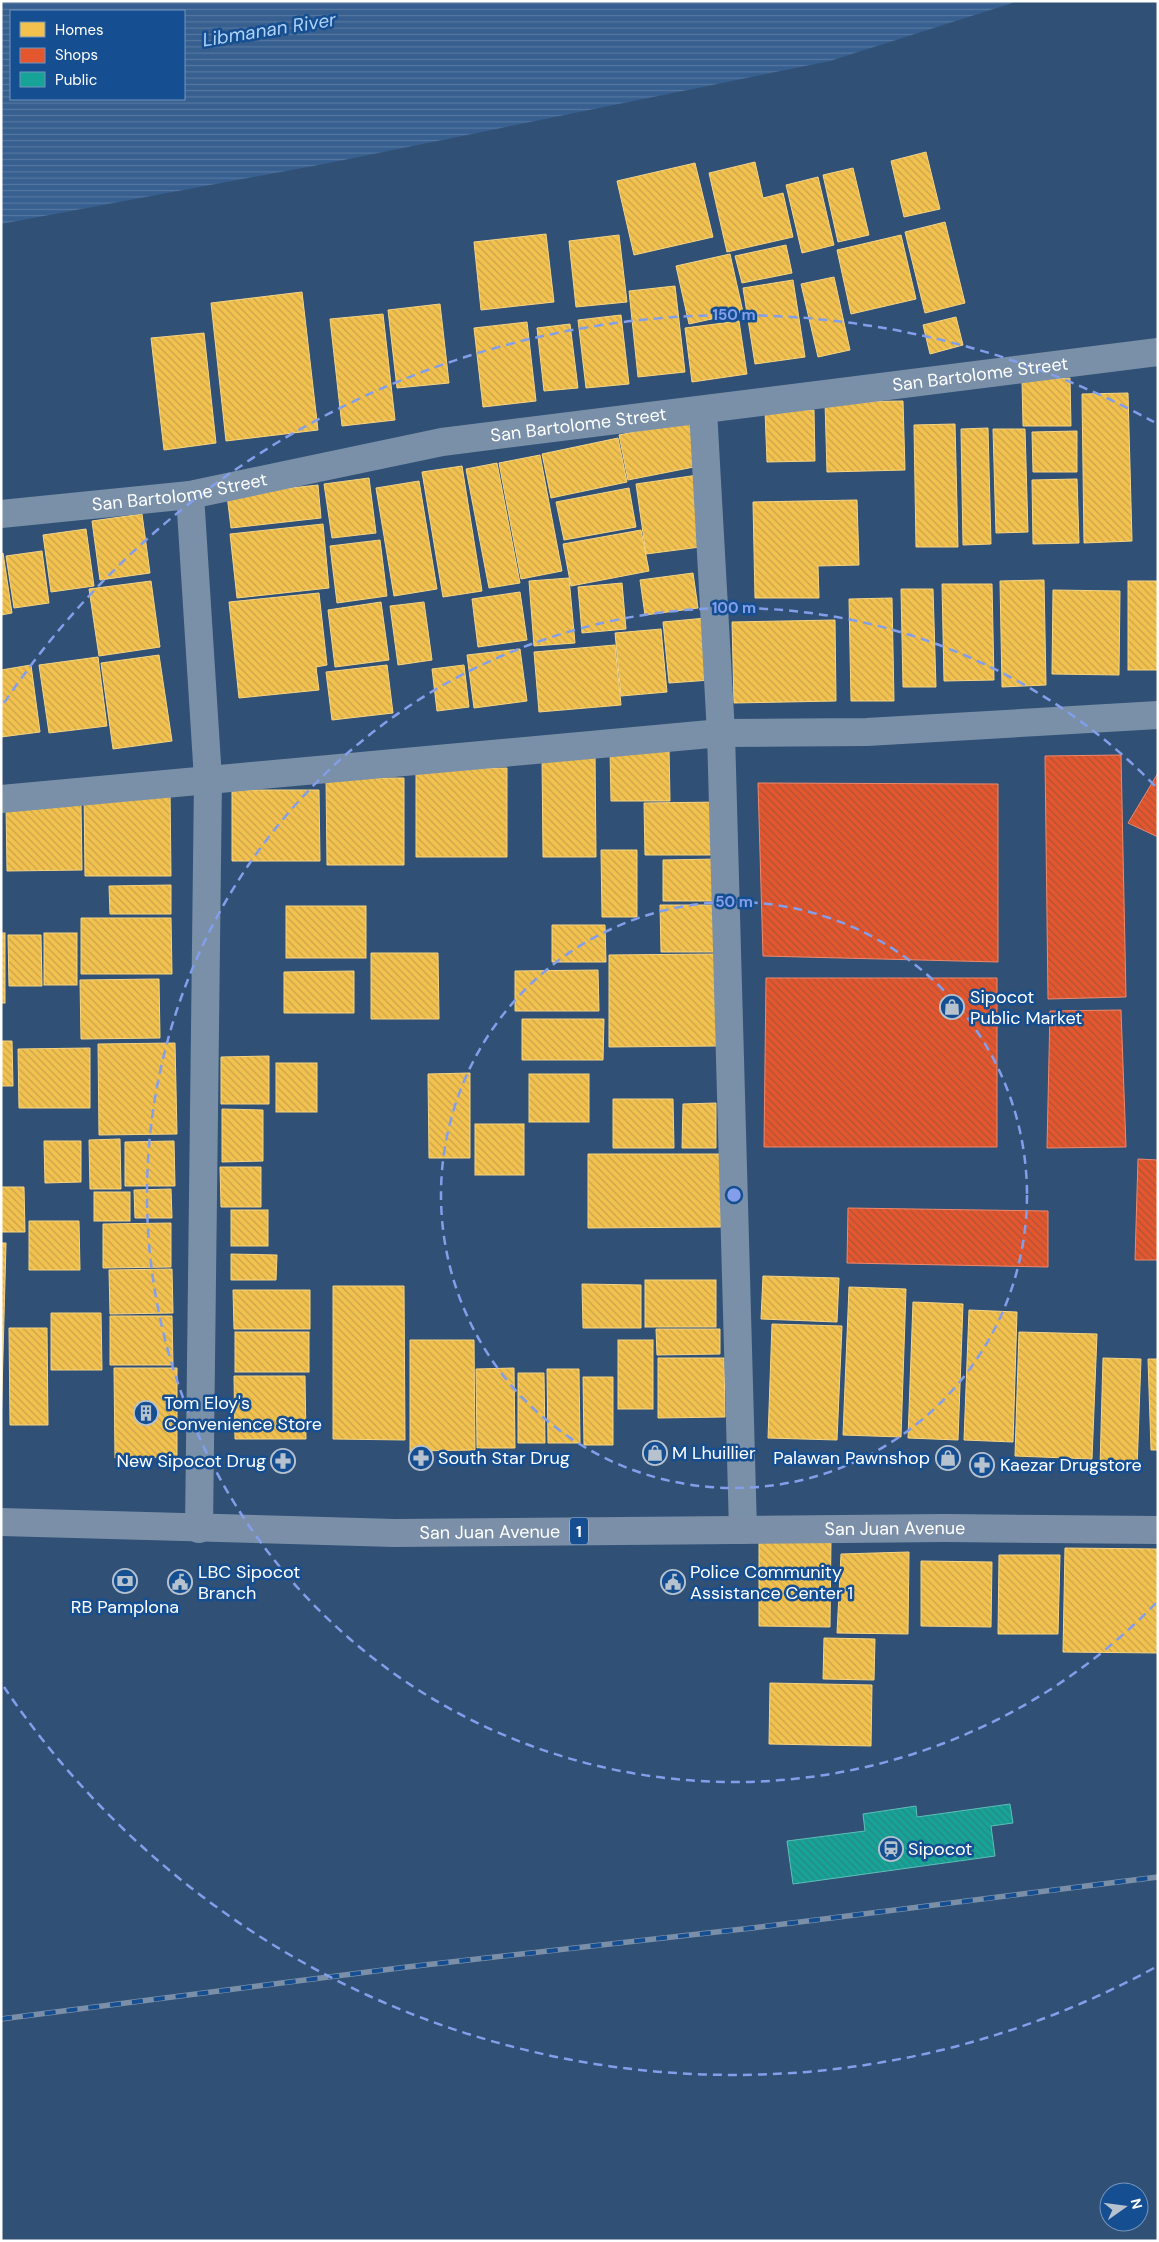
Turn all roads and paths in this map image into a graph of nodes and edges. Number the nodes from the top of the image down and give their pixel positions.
1 (1158, 352) edge
2 (703, 410) junction
3 (190, 495) junction
4 (1, 514) edge
5 (1158, 715) edge
6 (721, 733) junction
7 (208, 779) junction
8 (1, 799) edge
9 (1, 1522) edge
10 (199, 1529) junction
11 (744, 1530) junction
12 (1158, 1530) edge

1 - 2 street, San Bartolome Street
2 - 3 street, San Bartolome Street
2 - 6 street
3 - 4 street, San Bartolome Street
3 - 7 street
5 - 6 street
6 - 7 street
6 - 11 street
7 - 8 street
7 - 10 street
9 - 10 highway, San Juan Avenue / 1
10 - 11 highway, San Juan Avenue / 1
11 - 12 highway, San Juan Avenue / 1

